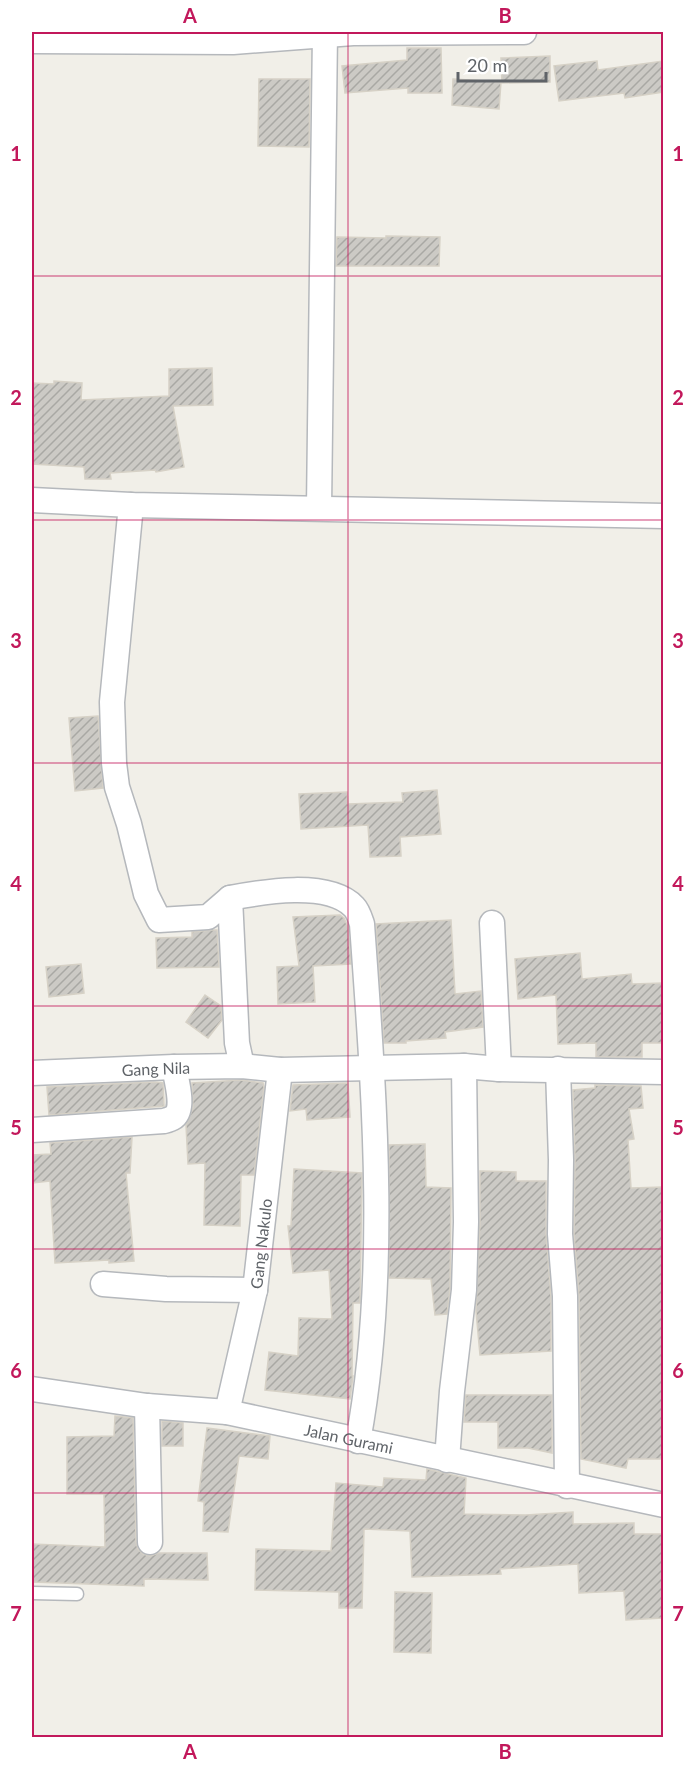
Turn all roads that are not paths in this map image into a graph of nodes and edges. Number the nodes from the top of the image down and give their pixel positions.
1 (492, 32) edge
2 (524, 32) edge
3 (325, 33) edge
4 (148, 37) edge
5 (233, 37) edge
6 (32, 41) edge
7 (32, 500) edge
8 (131, 505) junction
9 (319, 508) junction
10 (663, 516) edge
11 (230, 898) junction
12 (492, 923) dead end
13 (242, 1066) junction
14 (464, 1066) junction
15 (174, 1067) junction
16 (372, 1069) junction
17 (499, 1069) junction
18 (558, 1069) junction
19 (280, 1070) junction
20 (663, 1072) edge
21 (32, 1073) edge
22 (32, 1130) edge
23 (103, 1284) dead end
24 (255, 1290) junction
25 (32, 1389) edge
26 (147, 1406) junction
27 (227, 1412) junction
28 (358, 1442) junction
29 (447, 1460) junction
30 (567, 1486) junction
31 (663, 1505) edge
32 (150, 1542) dead end
33 (32, 1593) edge
34 (76, 1594) dead end

1 - 2 street
1 - 3 street
3 - 5 street
3 - 9 street
4 - 5 street
4 - 6 street
7 - 8 street
8 - 9 street
8 - 11 street
9 - 10 street
11 - 13 street
11 - 16 street
12 - 17 street
13 - 15 street, Gang Nila
13 - 19 street, Gang Nila
14 - 16 street, Gang Nila
14 - 17 street, Gang Nila
14 - 29 street
15 - 21 street, Gang Nila
15 - 22 street
16 - 19 street, Gang Nila
16 - 28 street
17 - 18 street, Gang Nila
18 - 20 street, Gang Nila
18 - 30 street
19 - 24 street, Gang Nakulo
23 - 24 street
24 - 27 street, Gang Nakulo
25 - 26 street, Jalan Gurami
26 - 27 street, Jalan Gurami
26 - 32 street
27 - 28 street, Jalan Gurami
28 - 29 street, Jalan Gurami
29 - 30 street, Jalan Gurami
30 - 31 street, Jalan Gurami
33 - 34 lane

